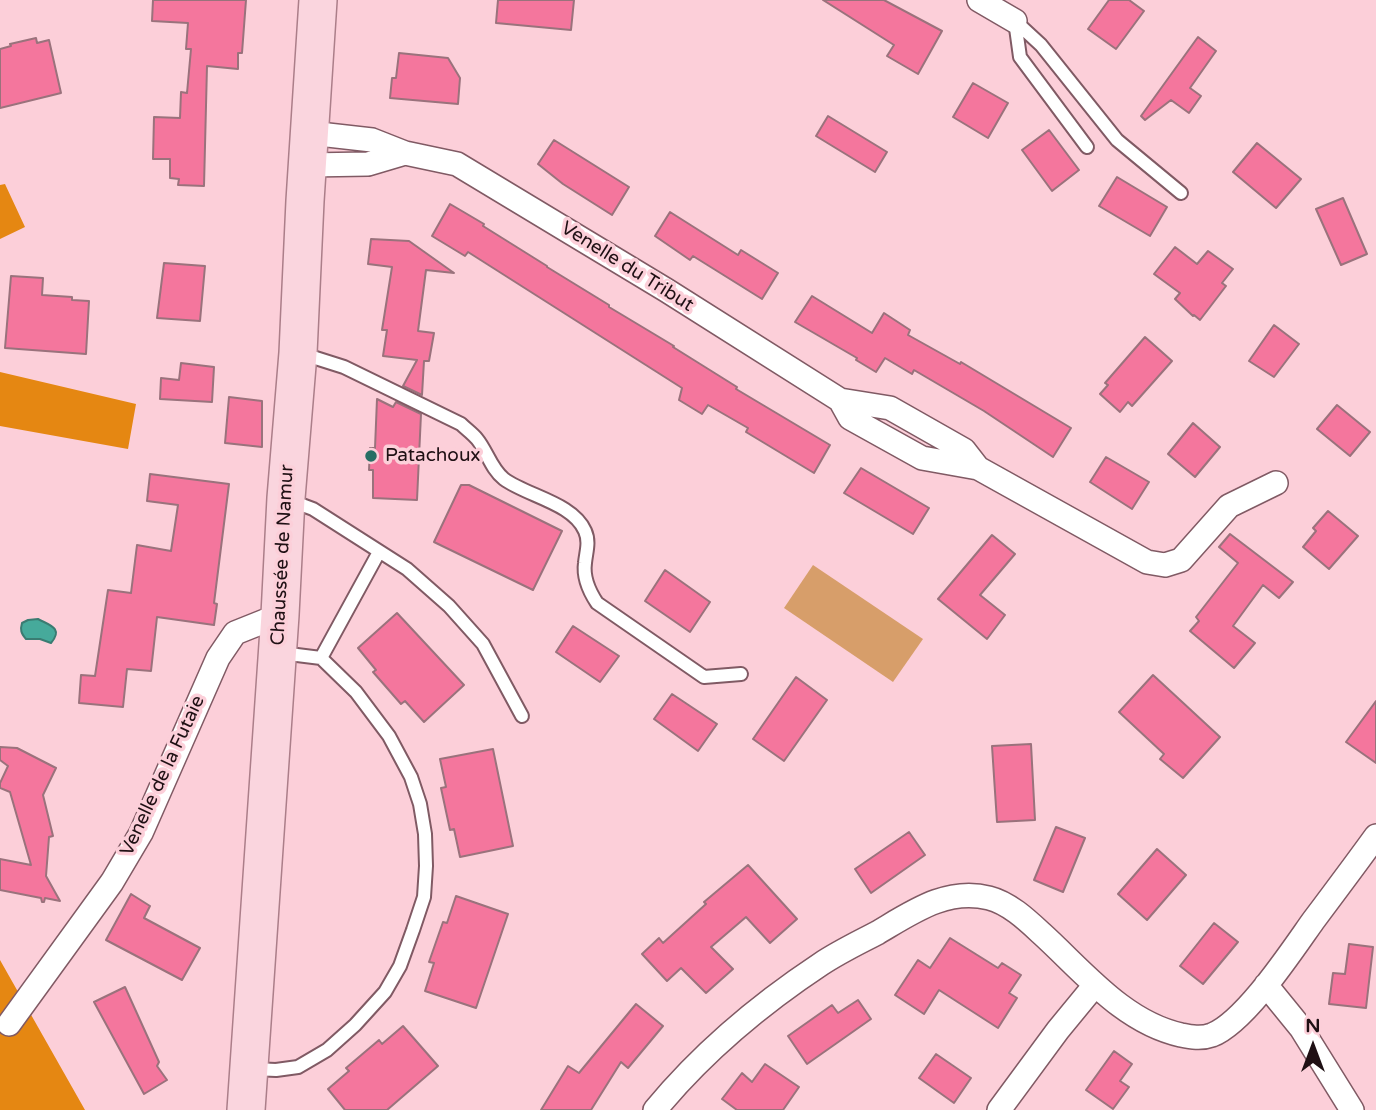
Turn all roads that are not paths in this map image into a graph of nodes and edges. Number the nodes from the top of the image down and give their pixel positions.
1 (318, 0) edge
2 (979, 0) edge
3 (1014, 21) junction
4 (1087, 148) dead end
5 (309, 149) junction
6 (405, 153) junction
7 (1181, 193) dead end
8 (298, 353) junction
9 (1276, 483) dead end
10 (286, 498) junction
11 (379, 552) junction
12 (280, 615) junction
13 (278, 653) junction
14 (321, 658) junction
15 (741, 674) dead end
16 (522, 716) dead end
17 (1376, 836) edge
18 (1095, 985) junction
19 (1266, 985) junction
20 (9, 1024) dead end
21 (249, 1069) junction
22 (246, 1110) edge
23 (655, 1110) edge
24 (999, 1110) edge
25 (1352, 1110) edge

1 - 5 main road, Chaussée de Namur
2 - 3 street
3 - 4 lane
3 - 7 lane
5 - 6 street, Venelle du Tribut
5 - 6 street, Venelle du Tribut
5 - 8 main road, Chaussée de Namur
6 - 9 street, Venelle du Tribut
8 - 10 main road, Chaussée de Namur
8 - 15 lane
10 - 11 lane
10 - 12 main road, Chaussée de Namur
11 - 14 lane
11 - 16 lane
12 - 13 main road, Chaussée de Namur
12 - 20 street, Venelle de la Futaie
13 - 14 lane
13 - 21 main road, Chaussée de Namur
14 - 21 lane
17 - 19 street
18 - 19 street
18 - 23 street
18 - 24 street
19 - 25 street
21 - 22 main road, Chaussée de Namur

